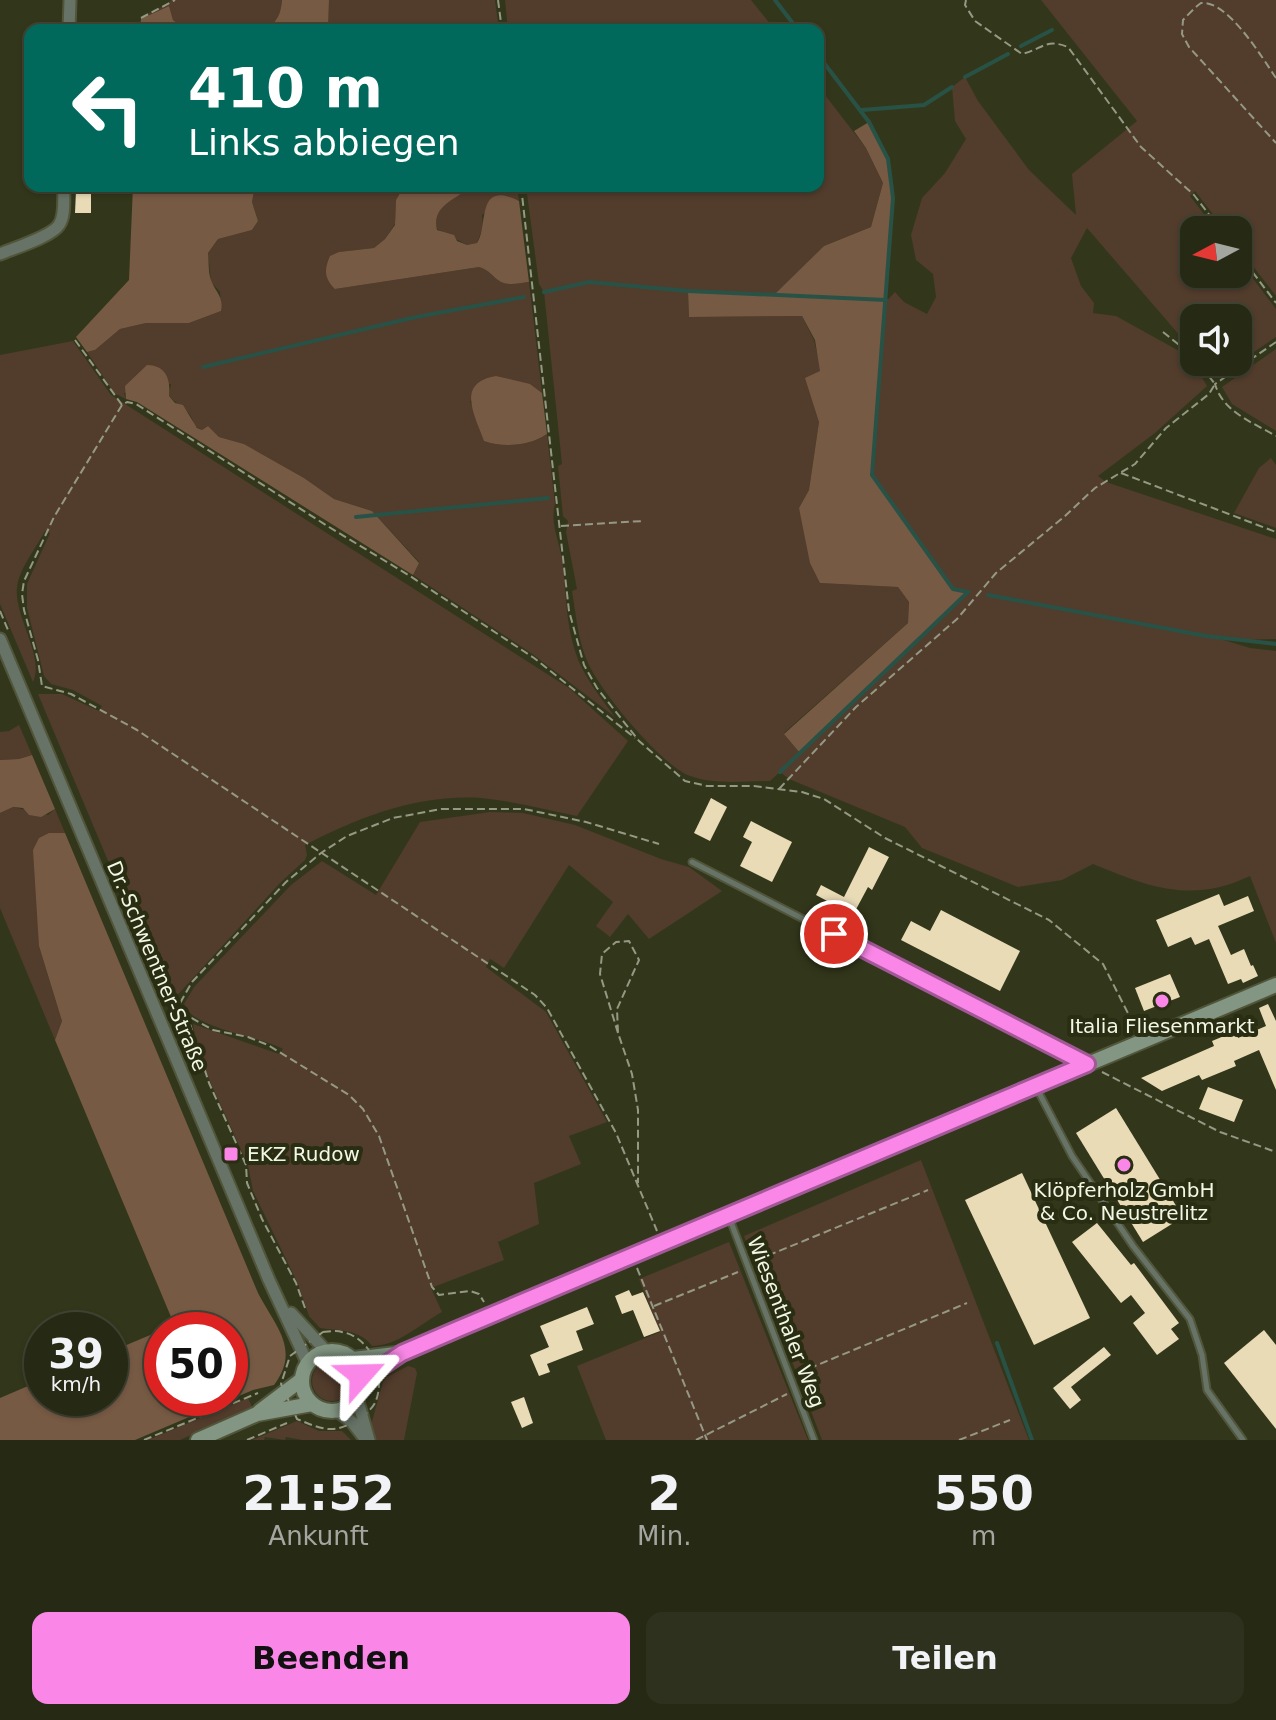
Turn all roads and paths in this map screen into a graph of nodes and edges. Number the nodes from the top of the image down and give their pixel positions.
1 (70, 0) edge
2 (175, 0) edge
3 (498, 0) edge
4 (966, 0) edge
5 (1216, 1) edge
6 (1229, 8) dead end
7 (141, 18) dead end
8 (69, 24) edge
9 (501, 24) edge
10 (1276, 78) edge
11 (1276, 143) edge
12 (64, 192) edge
13 (522, 192) edge
14 (1210, 216) edge
15 (0, 254) edge
16 (1252, 271) edge
17 (1276, 303) edge
18 (1163, 332) dead end
19 (75, 340) dead end
20 (1276, 342) edge
21 (1180, 346) edge
22 (1209, 376) edge
23 (1215, 384) junction
24 (122, 405) junction
25 (1276, 436) edge
26 (1121, 473) junction
27 (643, 521) dead end
28 (560, 526) junction
29 (1276, 532) edge
30 (0, 639) edge
31 (639, 741) junction
32 (779, 789) junction
33 (659, 844) dead end
34 (321, 853) junction
35 (692, 862) dead end
36 (1276, 985) edge
37 (176, 1010) junction
38 (158, 1018) junction
39 (618, 1033) junction
40 (1142, 1041) junction
41 (1087, 1064) junction
42 (1036, 1086) junction
43 (1276, 1152) edge
44 (638, 1184) junction
45 (928, 1190) dead end
46 (728, 1216) junction
47 (662, 1243) junction
48 (631, 1256) junction
49 (747, 1266) junction
50 (967, 1303) dead end
51 (284, 1306) junction
52 (654, 1306) junction
53 (490, 1315) junction
54 (310, 1333) junction
55 (301, 1345) junction
56 (326, 1351) junction
57 (353, 1359) junction
58 (307, 1362) junction
59 (375, 1364) junction
60 (790, 1376) junction
61 (301, 1380) junction
62 (362, 1380) junction
63 (795, 1390) junction
64 (283, 1397) junction
65 (357, 1398) junction
66 (312, 1404) junction
67 (337, 1411) junction
68 (357, 1419) junction
69 (1010, 1420) dead end
70 (705, 1435) junction
71 (144, 1440) edge
72 (198, 1440) edge
73 (247, 1440) edge
74 (368, 1440) edge
75 (696, 1440) edge
76 (707, 1440) edge
77 (814, 1440) edge
78 (959, 1440) edge
79 (1243, 1440) edge

1 - 8 street
2 - 7 path
3 - 9 path
4 - 14 path
5 - 11 path
6 - 10 path
12 - 15 street
13 - 28 path
16 - 17 path
18 - 21 path
19 - 24 path
20 - 23 path
22 - 23 path
23 - 25 path
23 - 26 path
24 - 31 path
24 - 34 path
26 - 29 path
26 - 32 path
27 - 28 path
28 - 31 path
30 - 38 street, Dr.-Schwentner-Straße
31 - 32 path
32 - 40 path
33 - 34 path
34 - 37 path
34 - 44 path
35 - 41 lane
36 - 40 main road
37 - 38 path
37 - 53 path
37 - 54 path
38 - 51 street, Dr.-Schwentner-Straße
39 - 39 path
39 - 44 path
40 - 41 main road
41 - 42 main road
41 - 43 path
42 - 46 main road
42 - 79 lane
44 - 47 path
45 - 49 path
46 - 47 main road
46 - 49 lane, Wiesenthaler Weg
47 - 48 main road
48 - 52 path
48 - 53 main road
49 - 52 path
49 - 60 lane, Wiesenthaler Weg
50 - 60 path
51 - 54 street, Dr.-Schwentner-Straße
51 - 55 street, Dr.-Schwentner-Straße
52 - 70 path
53 - 59 main road
54 - 55 path
54 - 56 street, Dr.-Schwentner-Straße
54 - 59 path
55 - 58 street, Dr.-Schwentner-Straße
55 - 64 path
56 - 57 main road
56 - 58 main road
57 - 59 main road
57 - 62 main road
58 - 61 main road
59 - 62 main road
59 - 68 path
60 - 63 lane, Wiesenthaler Weg
61 - 64 main road
61 - 66 main road
62 - 65 main road
63 - 70 path
63 - 77 lane, Wiesenthaler Weg
64 - 66 main road
64 - 68 path
64 - 71 path
64 - 72 main road
64 - 73 path
65 - 67 main road
65 - 68 street
66 - 67 main road
67 - 68 street
68 - 74 street
69 - 78 path
70 - 75 path
70 - 76 path

